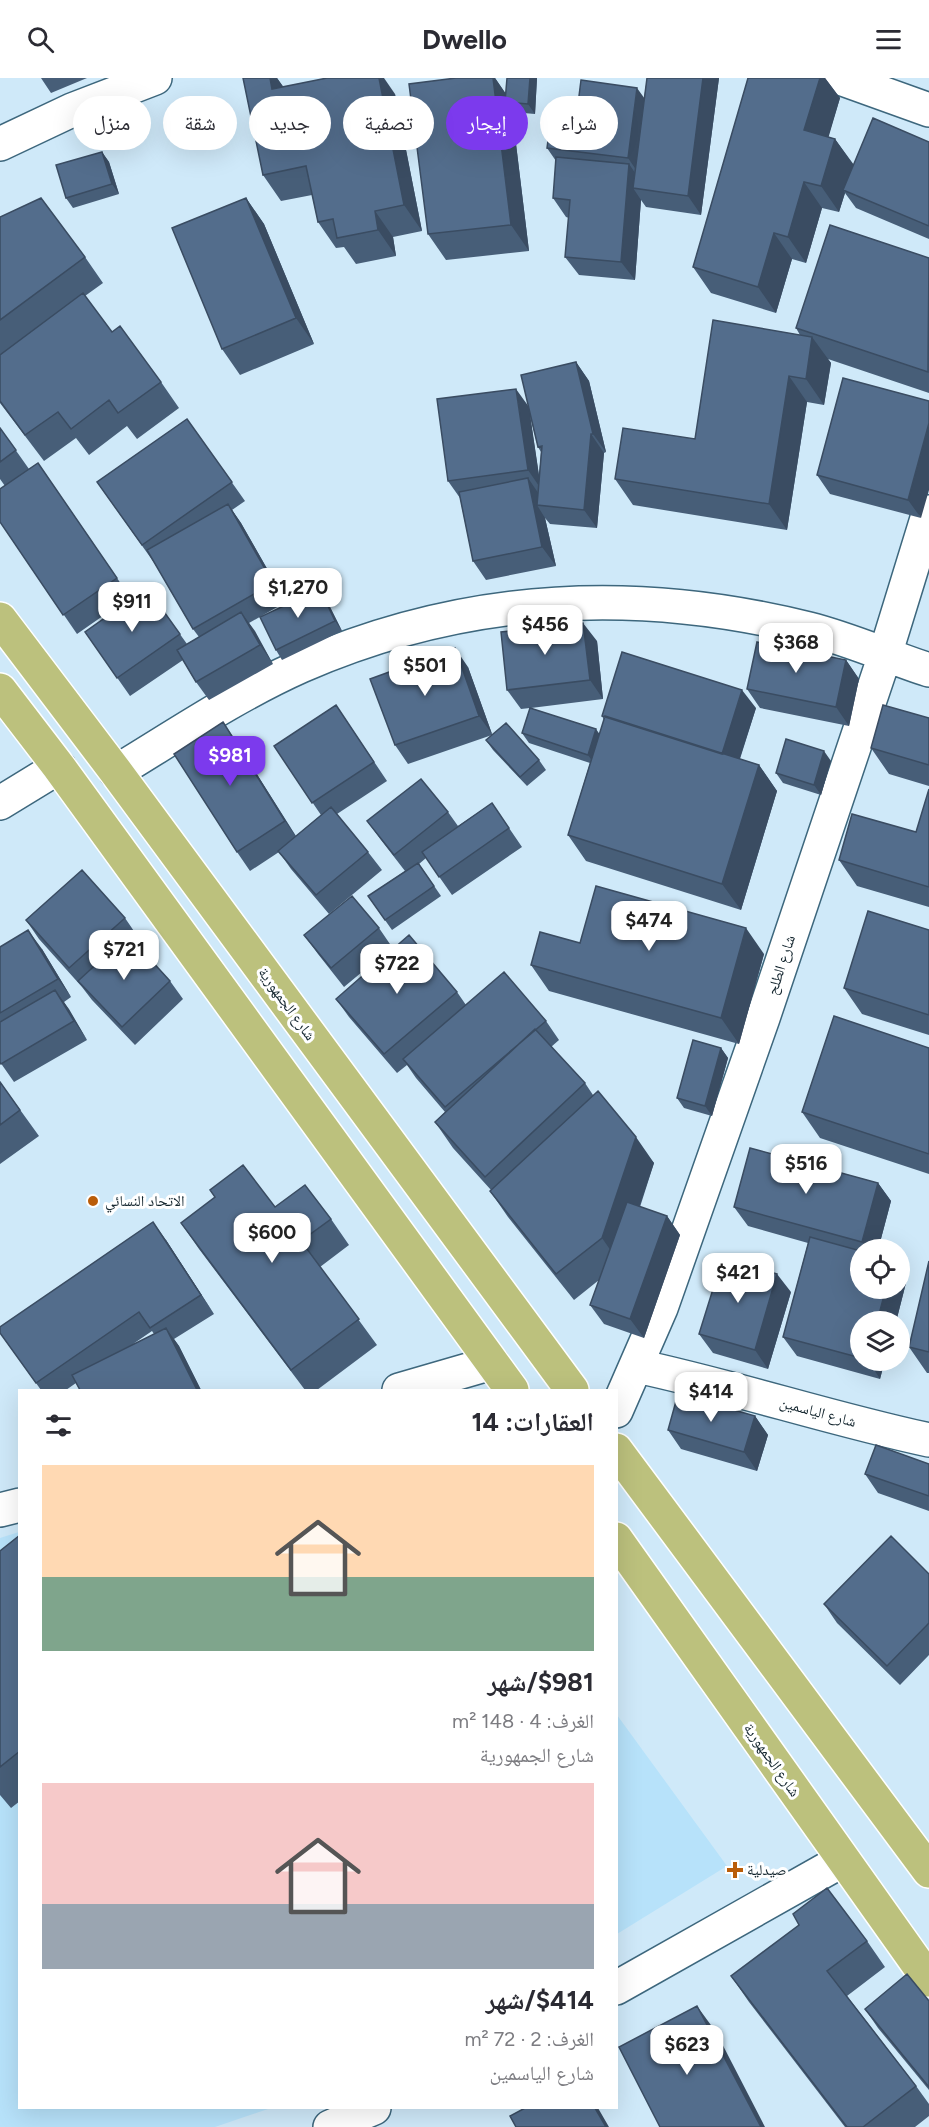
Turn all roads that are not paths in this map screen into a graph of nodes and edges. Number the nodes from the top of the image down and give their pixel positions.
1 (155, 78) edge
2 (840, 78) edge
3 (929, 110) edge
4 (0, 144) edge
5 (929, 512) edge
6 (0, 619) edge
7 (885, 655) junction
8 (929, 670) edge
9 (0, 690) edge
10 (59, 767) junction
11 (116, 771) junction
12 (0, 803) edge
13 (492, 1363) junction
14 (637, 1366) junction
15 (402, 1389) edge
16 (511, 1389) edge
17 (571, 1389) edge
18 (618, 1407) edge
19 (929, 1440) edge
20 (618, 1453) edge
21 (18, 1506) edge
22 (0, 1510) edge
23 (618, 1542) edge
24 (843, 1860) junction
25 (929, 1871) edge
26 (929, 1980) edge
27 (618, 1987) edge
28 (372, 2109) edge
29 (330, 2127) edge

1 - 4 street
2 - 3 street
5 - 7 street, شارع الطلح
6 - 11 main road, شارع الجمهورية
7 - 8 street
7 - 11 street
7 - 14 street, شارع الطلح
9 - 10 main road
10 - 12 street
10 - 13 main road
11 - 17 main road, شارع الجمهورية
13 - 15 street
13 - 16 main road
14 - 18 street, شارع الطلح
14 - 19 street, شارع الياسمين
20 - 25 main road
21 - 22 street
23 - 24 main road, شارع الجمهورية
24 - 26 main road, شارع الجمهورية
24 - 27 street
28 - 29 street

